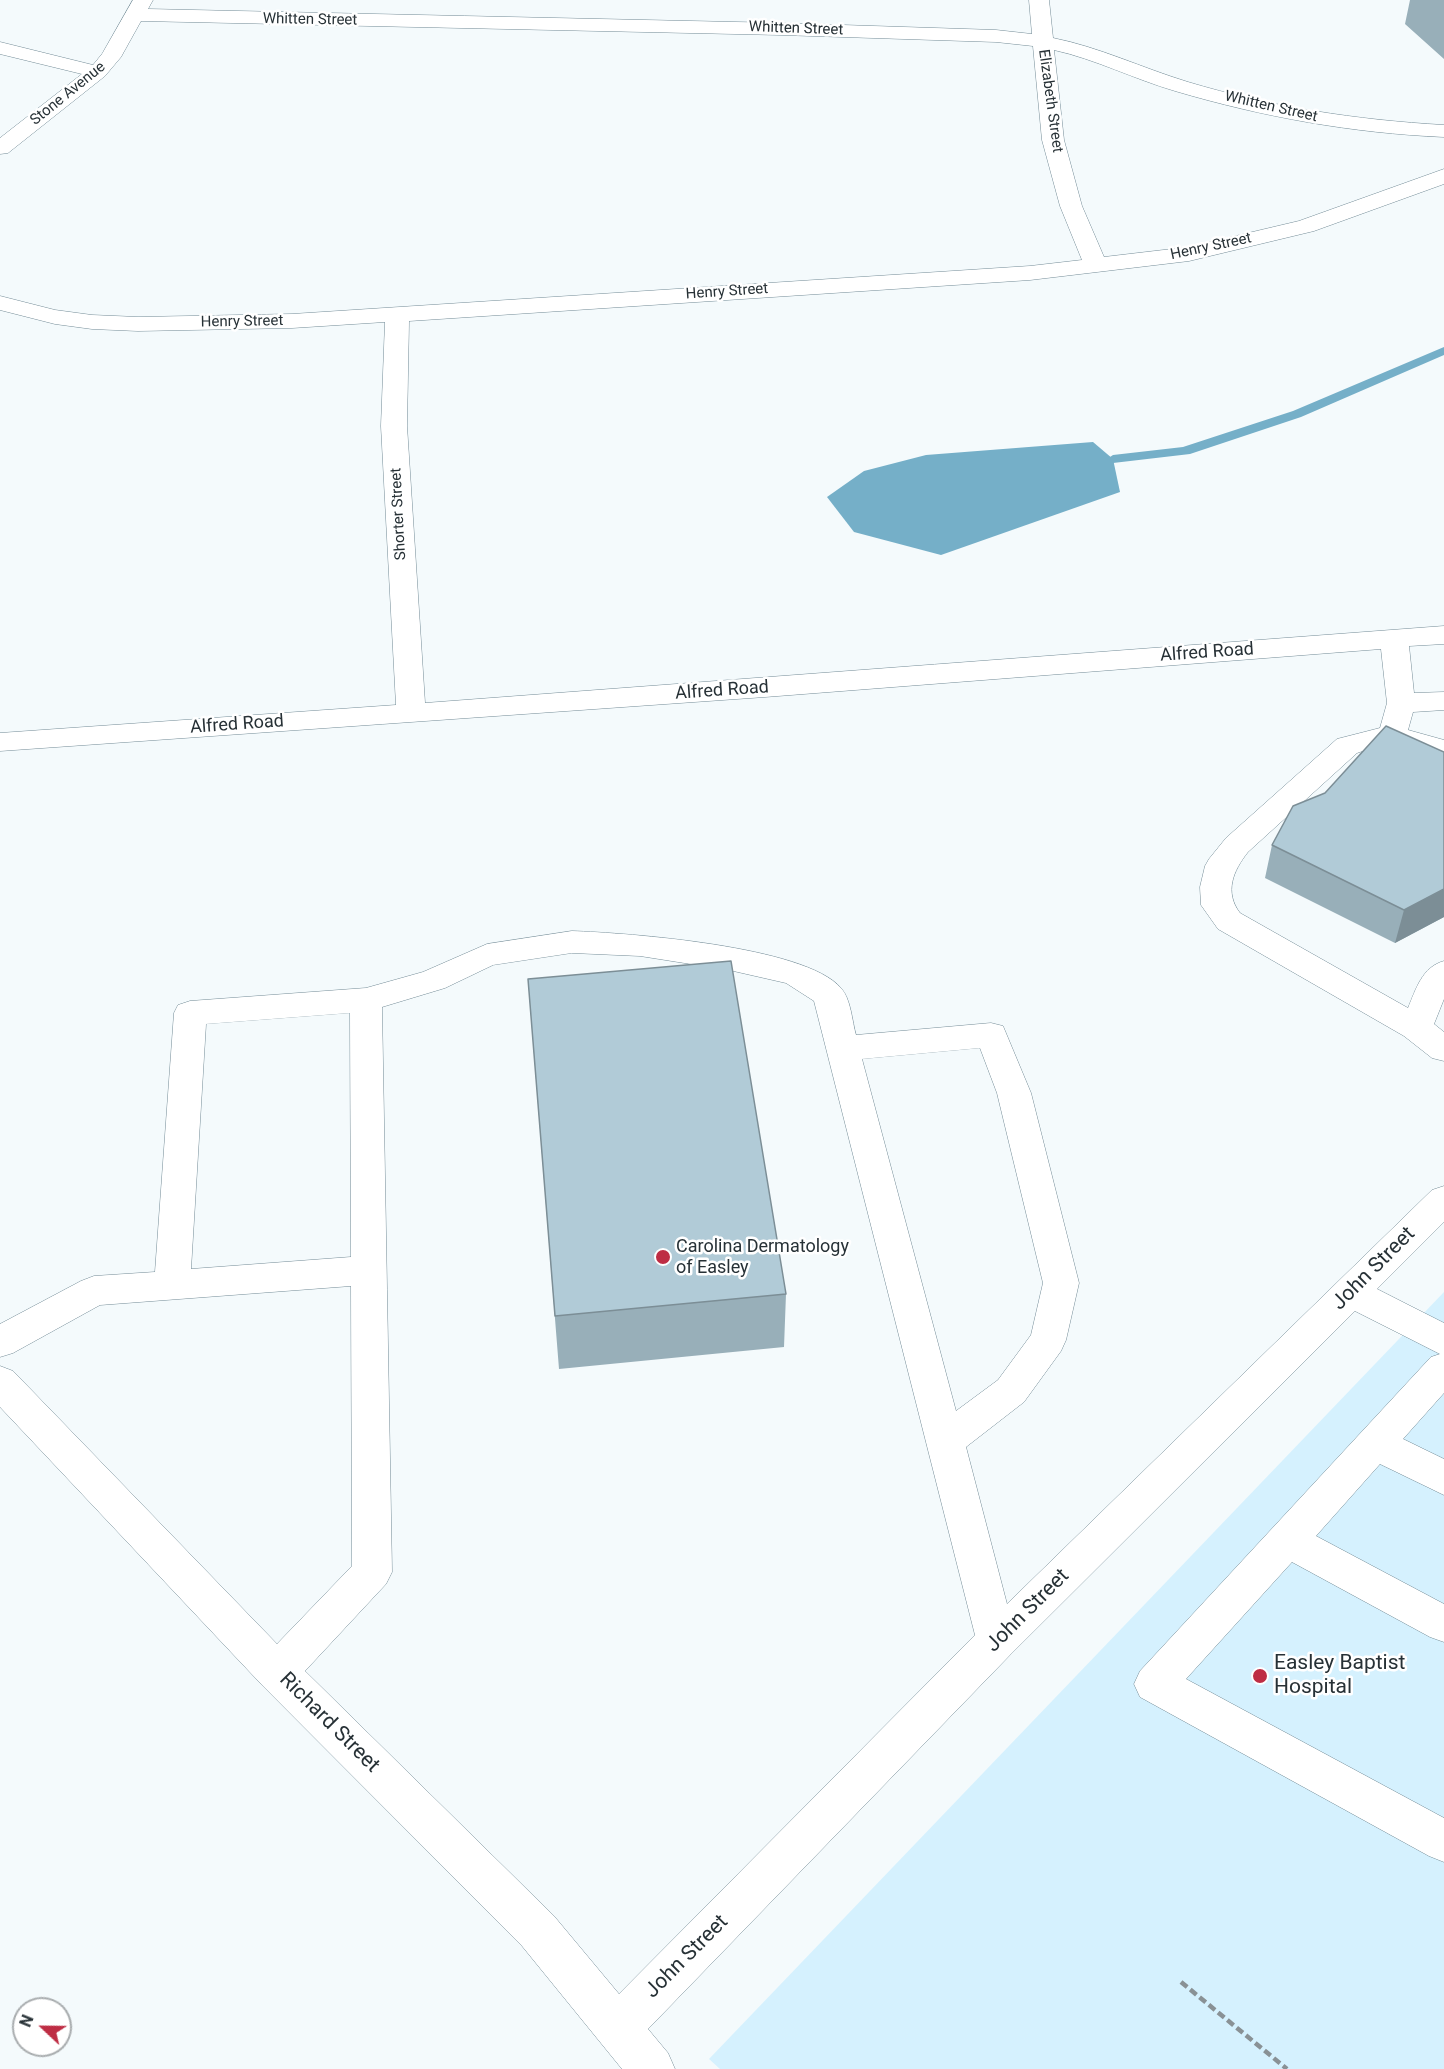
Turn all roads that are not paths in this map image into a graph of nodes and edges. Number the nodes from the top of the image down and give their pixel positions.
1 (1039, 0) edge
2 (139, 8) edge
3 (1042, 41) junction
4 (0, 48) edge
5 (98, 72) junction
6 (1444, 131) edge
7 (0, 148) edge
8 (1444, 176) edge
9 (1096, 267) junction
10 (0, 303) edge
11 (397, 314) junction
12 (1444, 635) edge
13 (1394, 639) junction
14 (1444, 701) edge
15 (1401, 703) junction
16 (411, 713) junction
17 (1392, 736) junction
18 (0, 741) edge
19 (1444, 750) edge
20 (1444, 972) edge
21 (366, 1000) junction
22 (1416, 1028) junction
23 (843, 1049) junction
24 (1444, 1049) edge
25 (1444, 1200) edge
26 (369, 1270) junction
27 (172, 1285) junction
28 (1350, 1292) junction
29 (1444, 1340) edge
30 (0, 1342) edge
31 (1444, 1368) edge
32 (0, 1382) edge
33 (945, 1441) junction
34 (1375, 1443) junction
35 (1444, 1478) edge
36 (1287, 1540) junction
37 (1444, 1624) edge
38 (997, 1641) junction
39 (277, 1672) junction
40 (1444, 1841) edge
41 (618, 2027) junction
42 (652, 2069) edge

1 - 3 street, Elizabeth Street
2 - 3 street, Whitten Street
2 - 5 street, Stone Avenue
3 - 6 street, Whitten Street
3 - 9 street, Elizabeth Street
4 - 5 street
5 - 7 street, Stone Avenue
8 - 9 street, Henry Street
9 - 11 street, Henry Street
10 - 11 street, Henry Street
11 - 16 street, Shorter Street
12 - 13 street, Alfred Road
13 - 15 street
13 - 16 street, Alfred Road
14 - 15 street
15 - 17 street
16 - 18 street, Alfred Road
17 - 19 street
17 - 22 street
20 - 22 street
21 - 23 street
21 - 26 street
21 - 27 street
22 - 24 street
23 - 33 street
23 - 33 street
25 - 28 street, John Street
26 - 27 street
26 - 39 street
27 - 30 street
28 - 29 street
28 - 38 street, John Street
31 - 34 street
32 - 39 street, Richard Street
33 - 38 street
34 - 35 street
34 - 36 street
36 - 37 street
36 - 40 street
38 - 41 street, John Street
39 - 41 street, Richard Street
41 - 42 street, Richard Street

